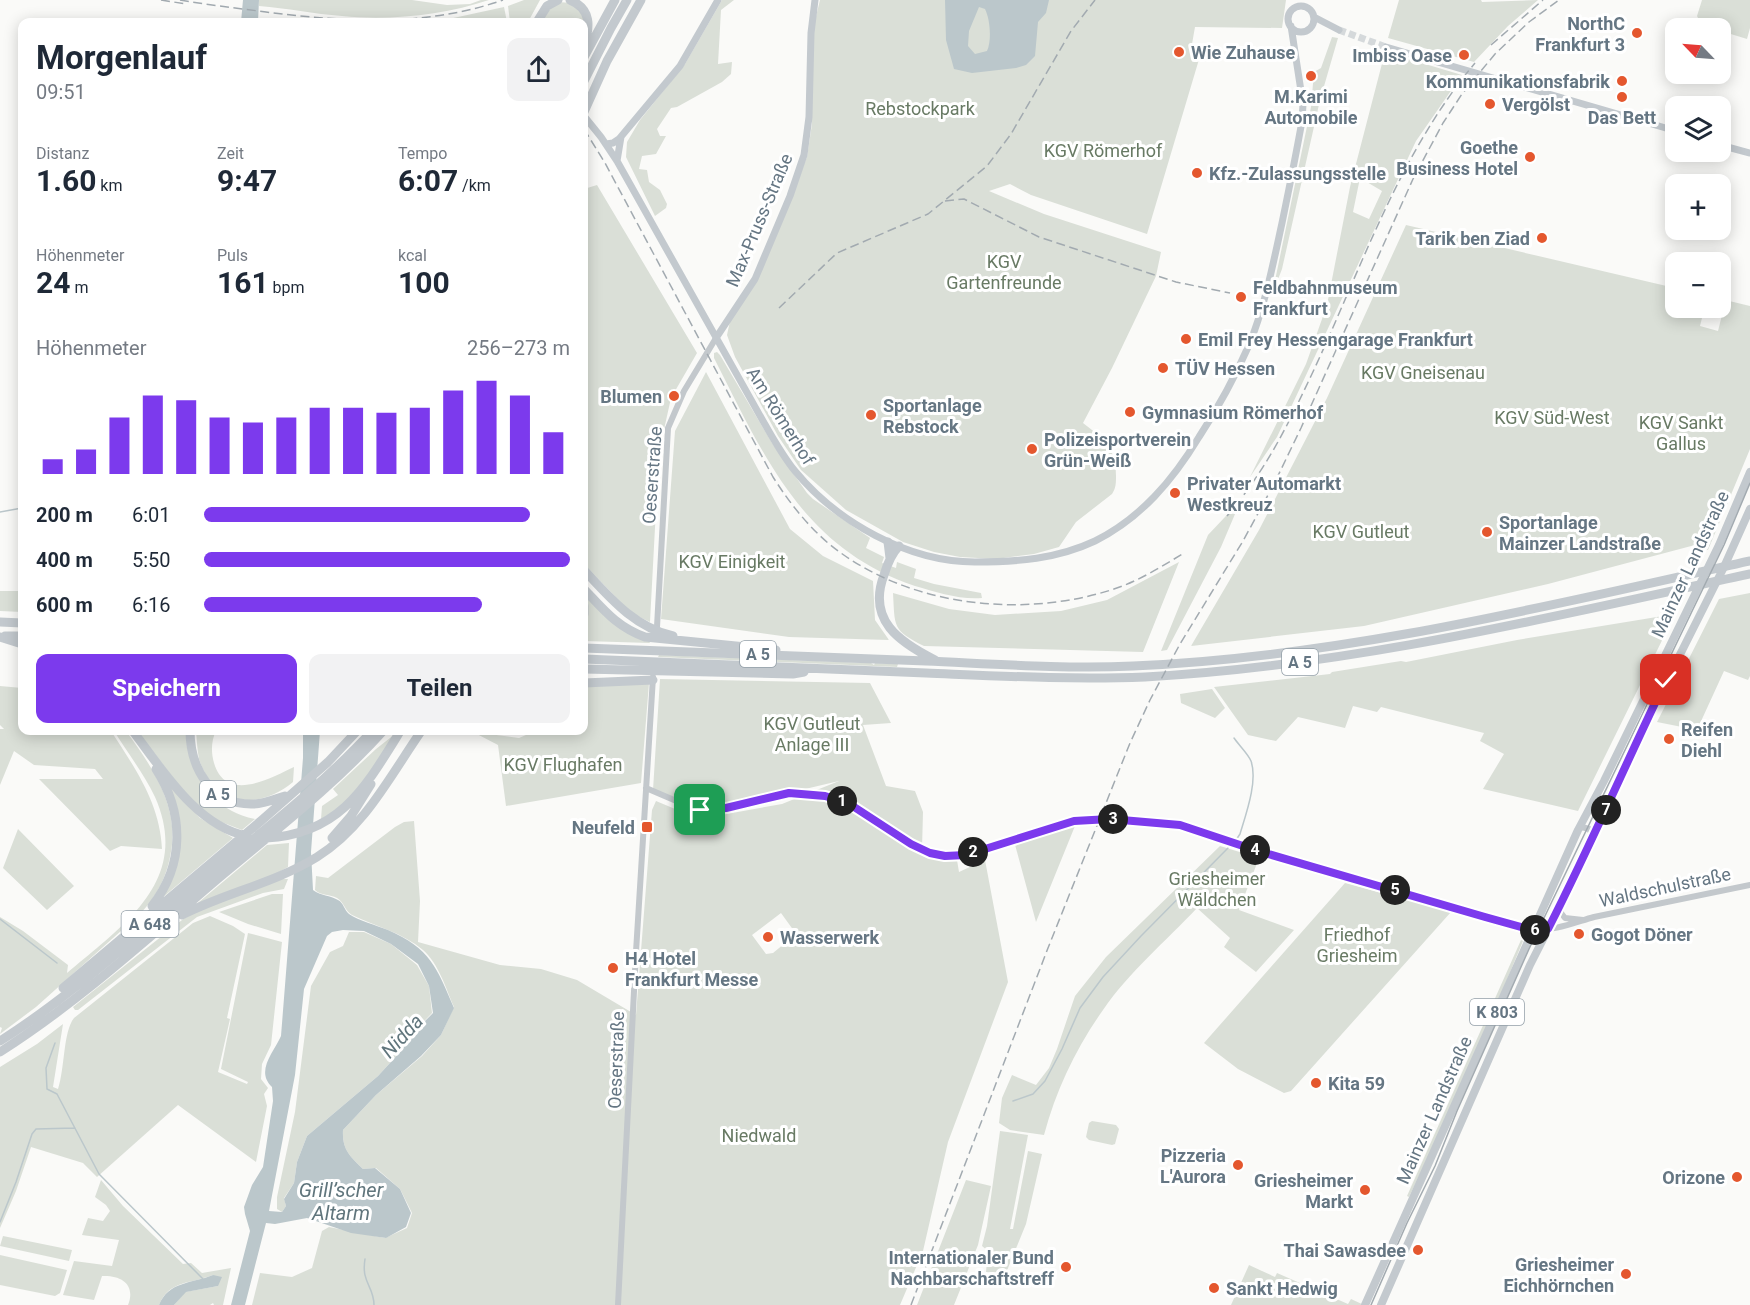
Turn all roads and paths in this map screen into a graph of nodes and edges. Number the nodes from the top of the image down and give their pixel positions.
1 (544, 0) edge
2 (558, 0) edge
3 (570, 0) edge
4 (615, 0) edge
5 (627, 0) edge
6 (641, 0) edge
7 (718, 0) edge
8 (815, 0) edge
9 (1300, 0) edge
10 (1311, 0) edge
11 (1296, 8) junction
12 (1313, 14) junction
13 (533, 18) edge
14 (539, 18) edge
15 (587, 18) edge
16 (1291, 26) junction
17 (1307, 30) junction
18 (1386, 46) tunnel mouth
19 (588, 50) edge
20 (1296, 56) junction
21 (588, 73) edge
22 (588, 105) edge
23 (588, 119) edge
24 (1665, 129) edge
25 (622, 135) junction
26 (606, 144) junction
27 (1731, 148) edge
28 (1750, 153) edge
29 (617, 161) junction
30 (716, 338) junction
31 (1750, 472) edge
32 (1750, 509) edge
33 (888, 542) junction
34 (899, 546) junction
35 (890, 560) junction
36 (1750, 561) edge
37 (588, 574) edge
38 (1750, 574) edge
39 (588, 594) edge
40 (0, 622) edge
41 (18, 623) edge
42 (657, 627) dead end
43 (18, 636) edge
44 (0, 637) edge
45 (667, 637) junction
46 (18, 643) edge
47 (588, 648) edge
48 (850, 658) junction
49 (588, 659) edge
50 (940, 662) junction
51 (641, 665) junction
52 (588, 669) edge
53 (653, 677) joint
54 (588, 683) edge
55 (136, 735) edge
56 (189, 735) edge
57 (353, 735) edge
58 (369, 735) edge
59 (379, 735) edge
60 (398, 735) edge
61 (419, 735) edge
62 (145, 748) junction
63 (383, 760) junction
64 (327, 782) junction
65 (646, 788) junction
66 (288, 795) junction
67 (1578, 830) junction
68 (1592, 842) junction
69 (328, 846) junction
70 (1750, 885) edge
71 (1560, 907) junction
72 (1539, 914) junction
73 (1586, 920) junction
74 (166, 923) junction
75 (1547, 929) junction
76 (1532, 930) junction
77 (109, 947) junction
78 (12, 1034) junction
79 (0, 1041) edge
80 (0, 1052) edge
81 (618, 1305) edge
82 (1365, 1305) edge
83 (1381, 1305) edge

1 - 13 highway
2 - 14 highway
3 - 15 highway
4 - 19 highway
5 - 21 highway
6 - 22 highway
7 - 25 main road
8 - 30 main road, Max-Pruss-Straße
9 - 11 main road
10 - 12 main road
11 - 12 main road
11 - 16 main road
12 - 17 main road
12 - 17 main road
16 - 17 main road
16 - 20 main road, Am Römerhof
17 - 20 main road, Am Römerhof
18 - 24 main road
20 - 34 main road, Am Römerhof
23 - 26 main road, Am Römerhof
25 - 26 main road
25 - 29 main road
26 - 29 main road, Am Römerhof
27 - 28 main road
29 - 30 main road, Am Römerhof
30 - 33 main road, Am Römerhof
30 - 42 street, Oeserstraße
31 - 67 main road, Mainzer Landstraße / K 803
32 - 68 main road, Mainzer Landstraße / K 803
33 - 34 main road, Am Römerhof
33 - 35 highway
34 - 35 highway
35 - 50 highway
36 - 50 highway, A 5
37 - 45 highway
38 - 51 highway, A 5
39 - 45 highway
40 - 41 highway
43 - 44 highway
44 - 46 highway
45 - 48 highway, A 5
47 - 48 highway, A 5
48 - 50 highway, A 5
49 - 51 highway, A 5
51 - 52 highway, A 5
53 - 54 highway
53 - 65 street, Oeserstraße
55 - 62 highway, A 648
56 - 66 highway, A 5
57 - 66 highway, A 648
58 - 64 highway, A 648
59 - 64 highway, A 648
60 - 63 highway
61 - 69 highway
62 - 63 highway
62 - 77 highway, A 648
63 - 69 highway
64 - 74 highway, A 648
64 - 78 highway, A 648
65 - 76 street, Waldschulstraße
65 - 81 street, Oeserstraße
66 - 77 highway, A 648
67 - 68 street
67 - 72 main road, Mainzer Landstraße / K 803
68 - 71 main road, Mainzer Landstraße / K 803
69 - 74 highway
70 - 73 street, Waldschulstraße
71 - 73 street, Waldschulstraße
71 - 75 main road, Mainzer Landstraße / K 803
72 - 75 street
72 - 76 main road, Mainzer Landstraße / K 803
73 - 75 street, Waldschulstraße
74 - 80 highway, A 648
75 - 76 street, Waldschulstraße
75 - 83 main road, Mainzer Landstraße / K 803
76 - 82 main road, Mainzer Landstraße / K 803
77 - 78 highway, A 648
78 - 79 highway, A 648

